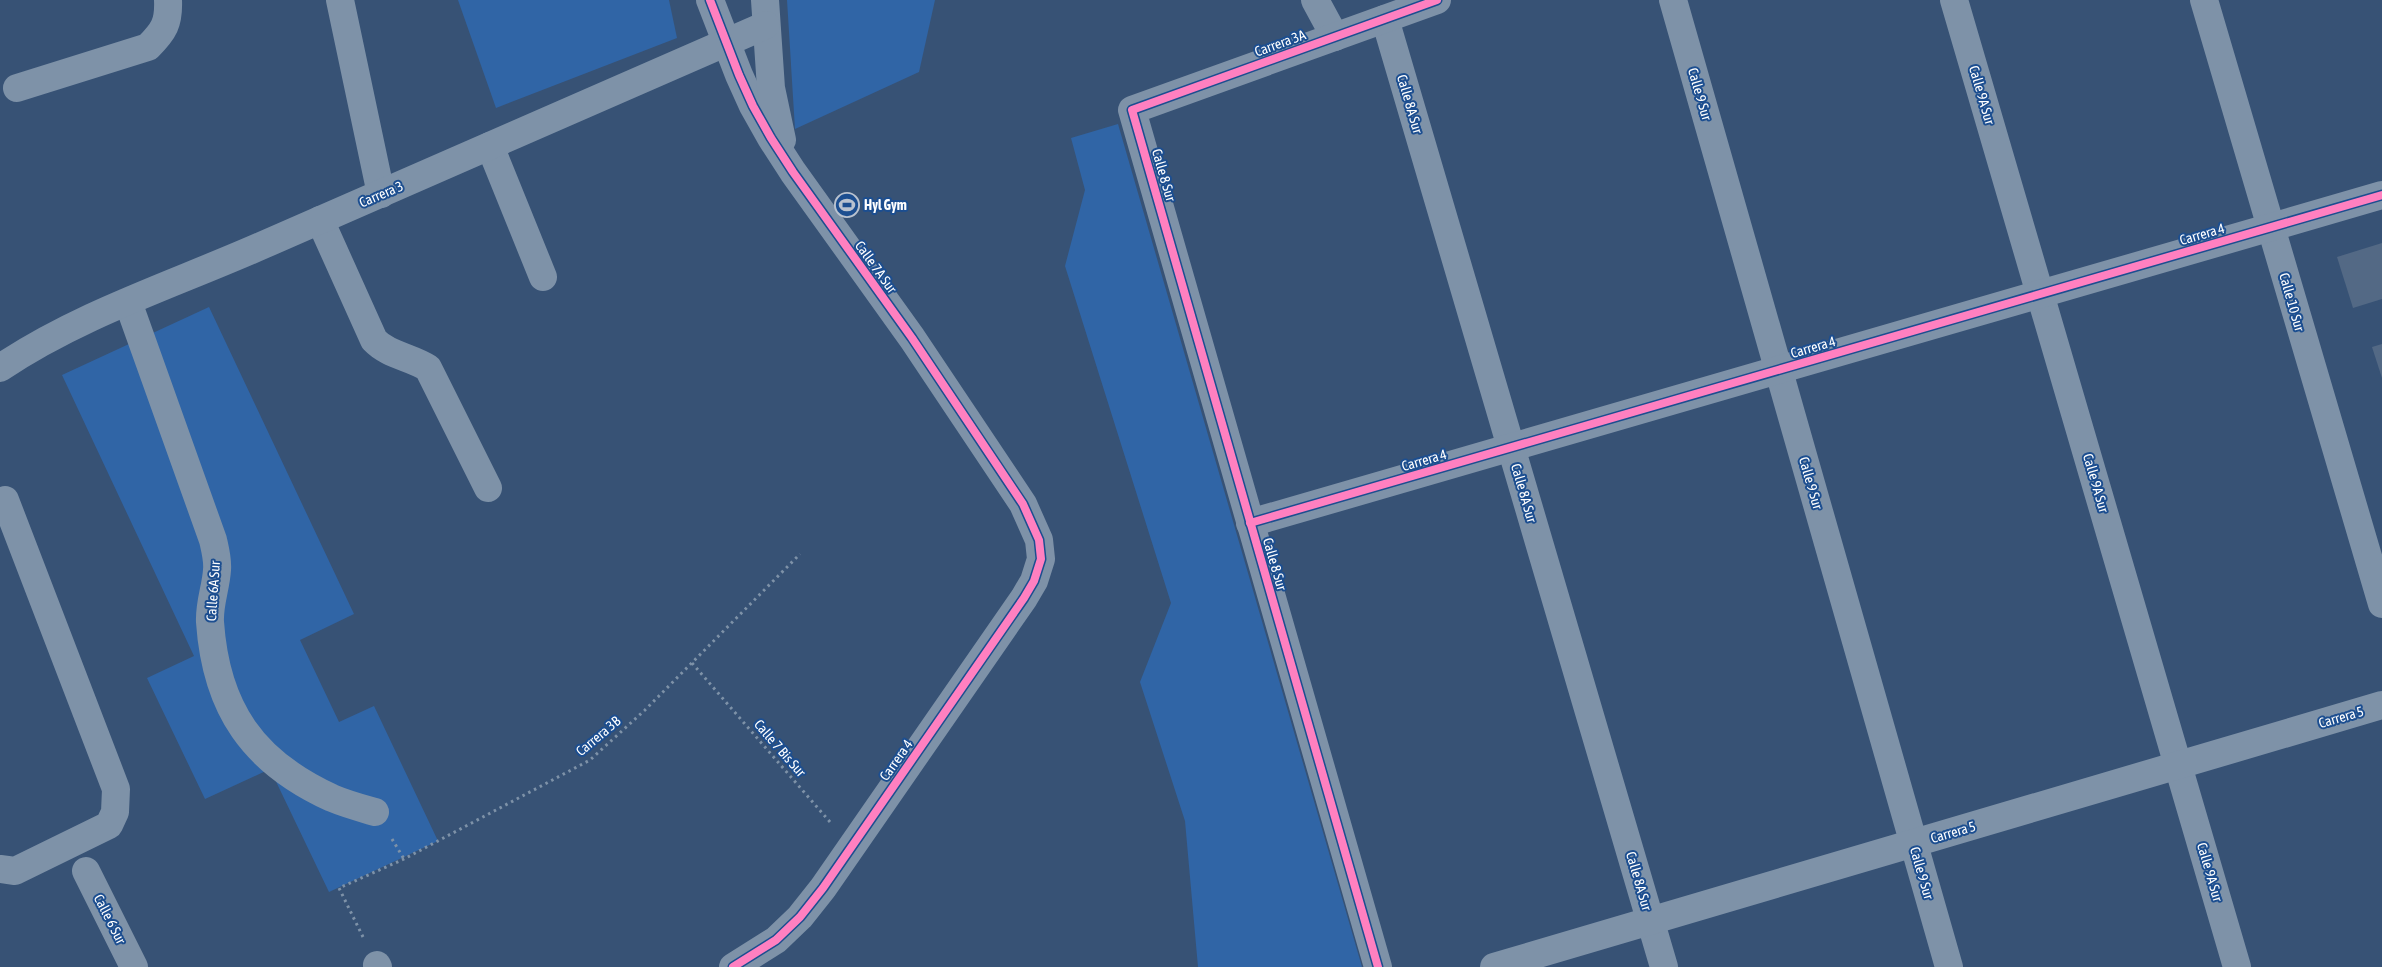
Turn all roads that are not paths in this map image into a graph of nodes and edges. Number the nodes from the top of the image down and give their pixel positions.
1 (168, 0) edge
2 (340, 0) edge
3 (710, 0) edge
4 (1315, 0) edge
5 (1436, 0) edge
6 (1674, 0) edge
7 (1954, 0) edge
8 (2204, 0) edge
9 (765, 13) edge
10 (1385, 19) junction
11 (1335, 37) junction
12 (726, 43) junction
13 (17, 88) dead end
14 (1132, 110) joint
15 (490, 146) junction
16 (792, 172) junction
17 (380, 194) junction
18 (2382, 195) edge
19 (320, 220) junction
20 (2270, 227) junction
21 (543, 277) dead end
22 (2040, 294) junction
23 (128, 302) junction
24 (0, 368) edge
25 (1779, 370) junction
26 (1511, 448) junction
27 (488, 488) dead end
28 (5, 500) dead end
29 (1250, 523) junction
30 (1039, 540) joint
31 (2382, 604) edge
32 (2382, 705) edge
33 (2178, 765) junction
34 (375, 812) dead end
35 (1913, 843) junction
36 (0, 869) edge
37 (86, 871) dead end
38 (1650, 921) junction
39 (746, 963) edge
40 (134, 967) edge
41 (1378, 967) edge
42 (1494, 967) edge
43 (1664, 967) edge
44 (1949, 967) edge
45 (2237, 967) edge

1 - 13 street
2 - 17 street
3 - 12 street, Calle 7A Sur
4 - 11 street
5 - 10 street, Carrera 3A
6 - 25 street, Calle 9 Sur
7 - 22 street, Calle 9A Sur
8 - 20 street, Calle 10 Sur
9 - 12 street, Carrera 3
9 - 16 street, Calle 7A Sur
10 - 11 street, Carrera 3A
10 - 26 street, Calle 8A Sur
11 - 14 street, Carrera 3A
12 - 15 street, Carrera 3
12 - 16 street, Calle 7A Sur
14 - 29 street, Calle 8 Sur
15 - 17 street, Carrera 3
15 - 21 street
16 - 30 street, Calle 7A Sur
17 - 19 street, Carrera 3
18 - 20 street, Carrera 4
19 - 23 street, Carrera 3
19 - 27 street
20 - 22 street, Carrera 4
20 - 31 street, Calle 10 Sur
22 - 25 street, Carrera 4
22 - 33 street, Calle 9A Sur
23 - 24 street, Carrera 3
23 - 34 street, Calle 6A Sur
25 - 26 street, Carrera 4
25 - 35 street, Calle 9 Sur
26 - 29 street, Carrera 4
26 - 38 street, Calle 8A Sur
28 - 36 street
29 - 41 street, Calle 8 Sur
30 - 39 street, Carrera 4
32 - 33 street, Carrera 5
33 - 35 street, Carrera 5
33 - 45 street, Calle 9A Sur
35 - 38 street, Carrera 5
35 - 44 street, Calle 9 Sur
37 - 40 street, Calle 6 Sur
38 - 42 street, Carrera 5
38 - 43 street, Calle 8A Sur

